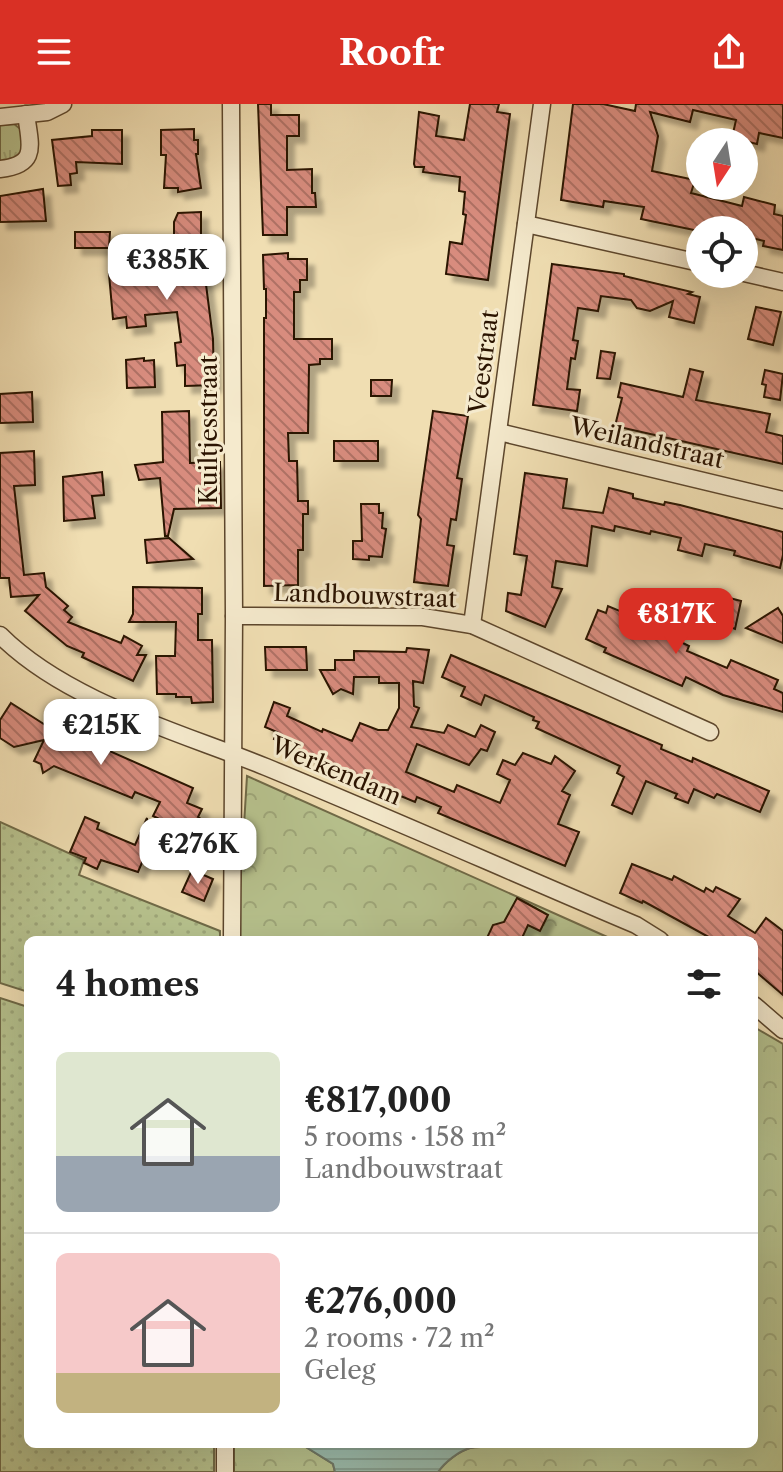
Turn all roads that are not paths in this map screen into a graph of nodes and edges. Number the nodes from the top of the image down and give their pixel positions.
1 (63, 104) edge
2 (231, 104) edge
3 (542, 104) edge
4 (26, 114) junction
5 (0, 117) edge
6 (0, 169) edge
7 (526, 224) junction
8 (686, 260) edge
9 (758, 276) edge
10 (783, 282) edge
11 (499, 432) junction
12 (783, 500) edge
13 (234, 616) junction
14 (472, 625) junction
15 (0, 635) edge
16 (710, 732) dead end
17 (234, 755) junction
18 (232, 936) edge
19 (653, 936) edge
20 (758, 1008) edge
21 (783, 1030) edge
22 (225, 1448) edge
23 (225, 1472) edge

1 - 4 street
2 - 13 street, Kuiltjesstraat
3 - 7 street, Veestraat
4 - 5 street
4 - 6 street
7 - 8 street
7 - 11 street, Veestraat
9 - 10 street
11 - 12 street, Weilandstraat
11 - 14 street, Veestraat
13 - 14 street, Landbouwstraat
13 - 17 street, Kuiltjesstraat
14 - 16 street, Landbouwstraat
15 - 17 street, Werkendam
17 - 18 street, Kuiltjesstraat
17 - 19 street, Werkendam
20 - 21 street
22 - 23 street

